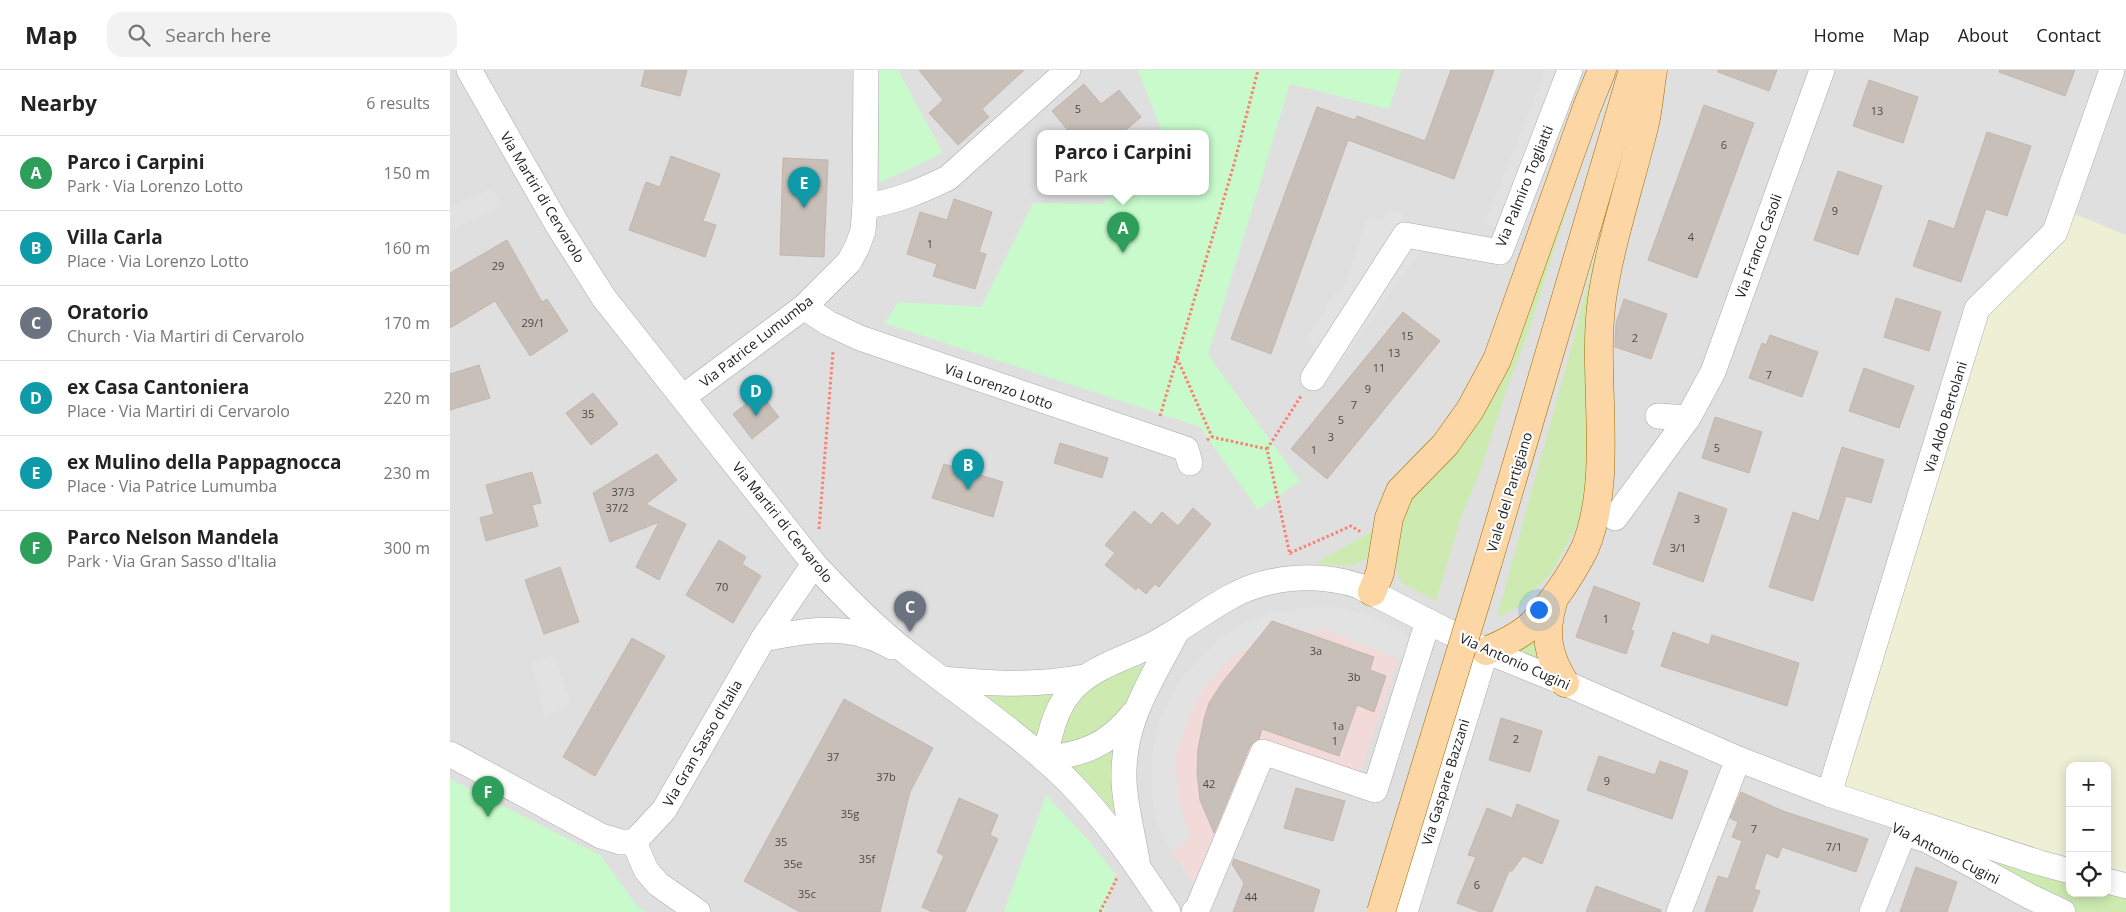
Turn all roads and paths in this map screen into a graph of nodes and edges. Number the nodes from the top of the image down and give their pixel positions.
1 (469, 70) edge
2 (866, 70) edge
3 (1068, 70) edge
4 (1258, 70) edge
5 (1570, 70) edge
6 (1602, 70) edge
7 (1633, 70) edge
8 (1653, 70) edge
9 (1822, 70) edge
10 (2112, 70) edge
11 (866, 206) junction
12 (804, 307) junction
13 (835, 326) junction
14 (1177, 357) junction
15 (1312, 378) joint
16 (683, 397) junction
17 (1658, 416) dead end
18 (1688, 418) junction
19 (1212, 437) junction
20 (1153, 438) junction
21 (1268, 449) junction
22 (1188, 456) joint
23 (1615, 518) dead end
24 (1384, 548) junction
25 (1290, 553) junction
26 (808, 556) junction
27 (1295, 578) junction
28 (1372, 592) junction
29 (1555, 597) junction
30 (1428, 621) junction
31 (1176, 633) junction
32 (763, 640) junction
33 (1486, 651) junction
34 (910, 655) junction
35 (1084, 677) junction
36 (944, 679) junction
37 (1565, 683) junction
38 (1136, 710) junction
39 (450, 754) edge
40 (1044, 759) junction
41 (1738, 759) junction
42 (1829, 794) junction
43 (1904, 832) junction
44 (634, 842) junction
45 (1138, 868) junction
46 (2066, 870) edge
47 (2111, 882) edge
48 (2126, 886) edge
49 (698, 912) edge
50 (1100, 912) edge
51 (1168, 912) edge
52 (1194, 912) edge
53 (1381, 912) edge
54 (1405, 912) edge
55 (1679, 912) edge
56 (1872, 912) edge
57 (2063, 912) edge

1 - 16 street, Via Martiri di Cervarolo
2 - 11 street, Via Patrice Lumumba
3 - 11 street
4 - 14 path
5 - 15 street, Via Palmiro Togliatti
6 - 24 main road
7 - 53 main road, Viale del Partigiano, bridge
8 - 29 main road
9 - 18 street, Via Franco Casoli
10 - 42 street, Via Aldo Bertolani
11 - 12 street, Via Patrice Lumumba
12 - 13 street, Via Lorenzo Lotto
12 - 16 street, Via Patrice Lumumba
13 - 20 street, Via Lorenzo Lotto
13 - 26 path
14 - 19 path
14 - 20 path
15 - 21 path
16 - 26 street, Via Martiri di Cervarolo
17 - 18 street
18 - 23 street, Via Franco Casoli
19 - 21 path
19 - 22 path
20 - 22 street, Via Lorenzo Lotto
21 - 25 path
24 - 25 path
24 - 28 main road
25 - 27 path
26 - 32 street, Via Gran Sasso d'Italia
26 - 34 street, Via Martiri di Cervarolo
27 - 28 street, Via Antonio Cugini
27 - 31 street, Via Antonio Cugini
28 - 30 street, Via Antonio Cugini
29 - 33 main road
29 - 37 main road
30 - 33 street, Via Antonio Cugini
30 - 52 street
31 - 35 street, Via Antonio Cugini
31 - 38 street, Via Antonio Cugini
32 - 34 street
32 - 44 street, Via Gran Sasso d'Italia
33 - 37 street, Via Antonio Cugini
33 - 54 street, Via Gaspare Bazzani
34 - 36 street, Via Martiri di Cervarolo
35 - 36 street, Via Antonio Cugini
35 - 40 street, Via Antonio Cugini
36 - 40 street, Via Martiri di Cervarolo
37 - 41 street, Via Antonio Cugini
38 - 40 street, Via Antonio Cugini
38 - 45 street, Via Antonio Cugini
39 - 44 street
40 - 45 street, Via Martiri di Cervarolo
41 - 42 street, Via Antonio Cugini
41 - 55 street
42 - 43 street, Via Antonio Cugini
42 - 46 street, Via Antonio Cugini
43 - 56 street
43 - 57 street, Via Antonio Cugini
44 - 49 street
45 - 50 path
45 - 51 street, Via Martiri di Cervarolo
47 - 48 street

